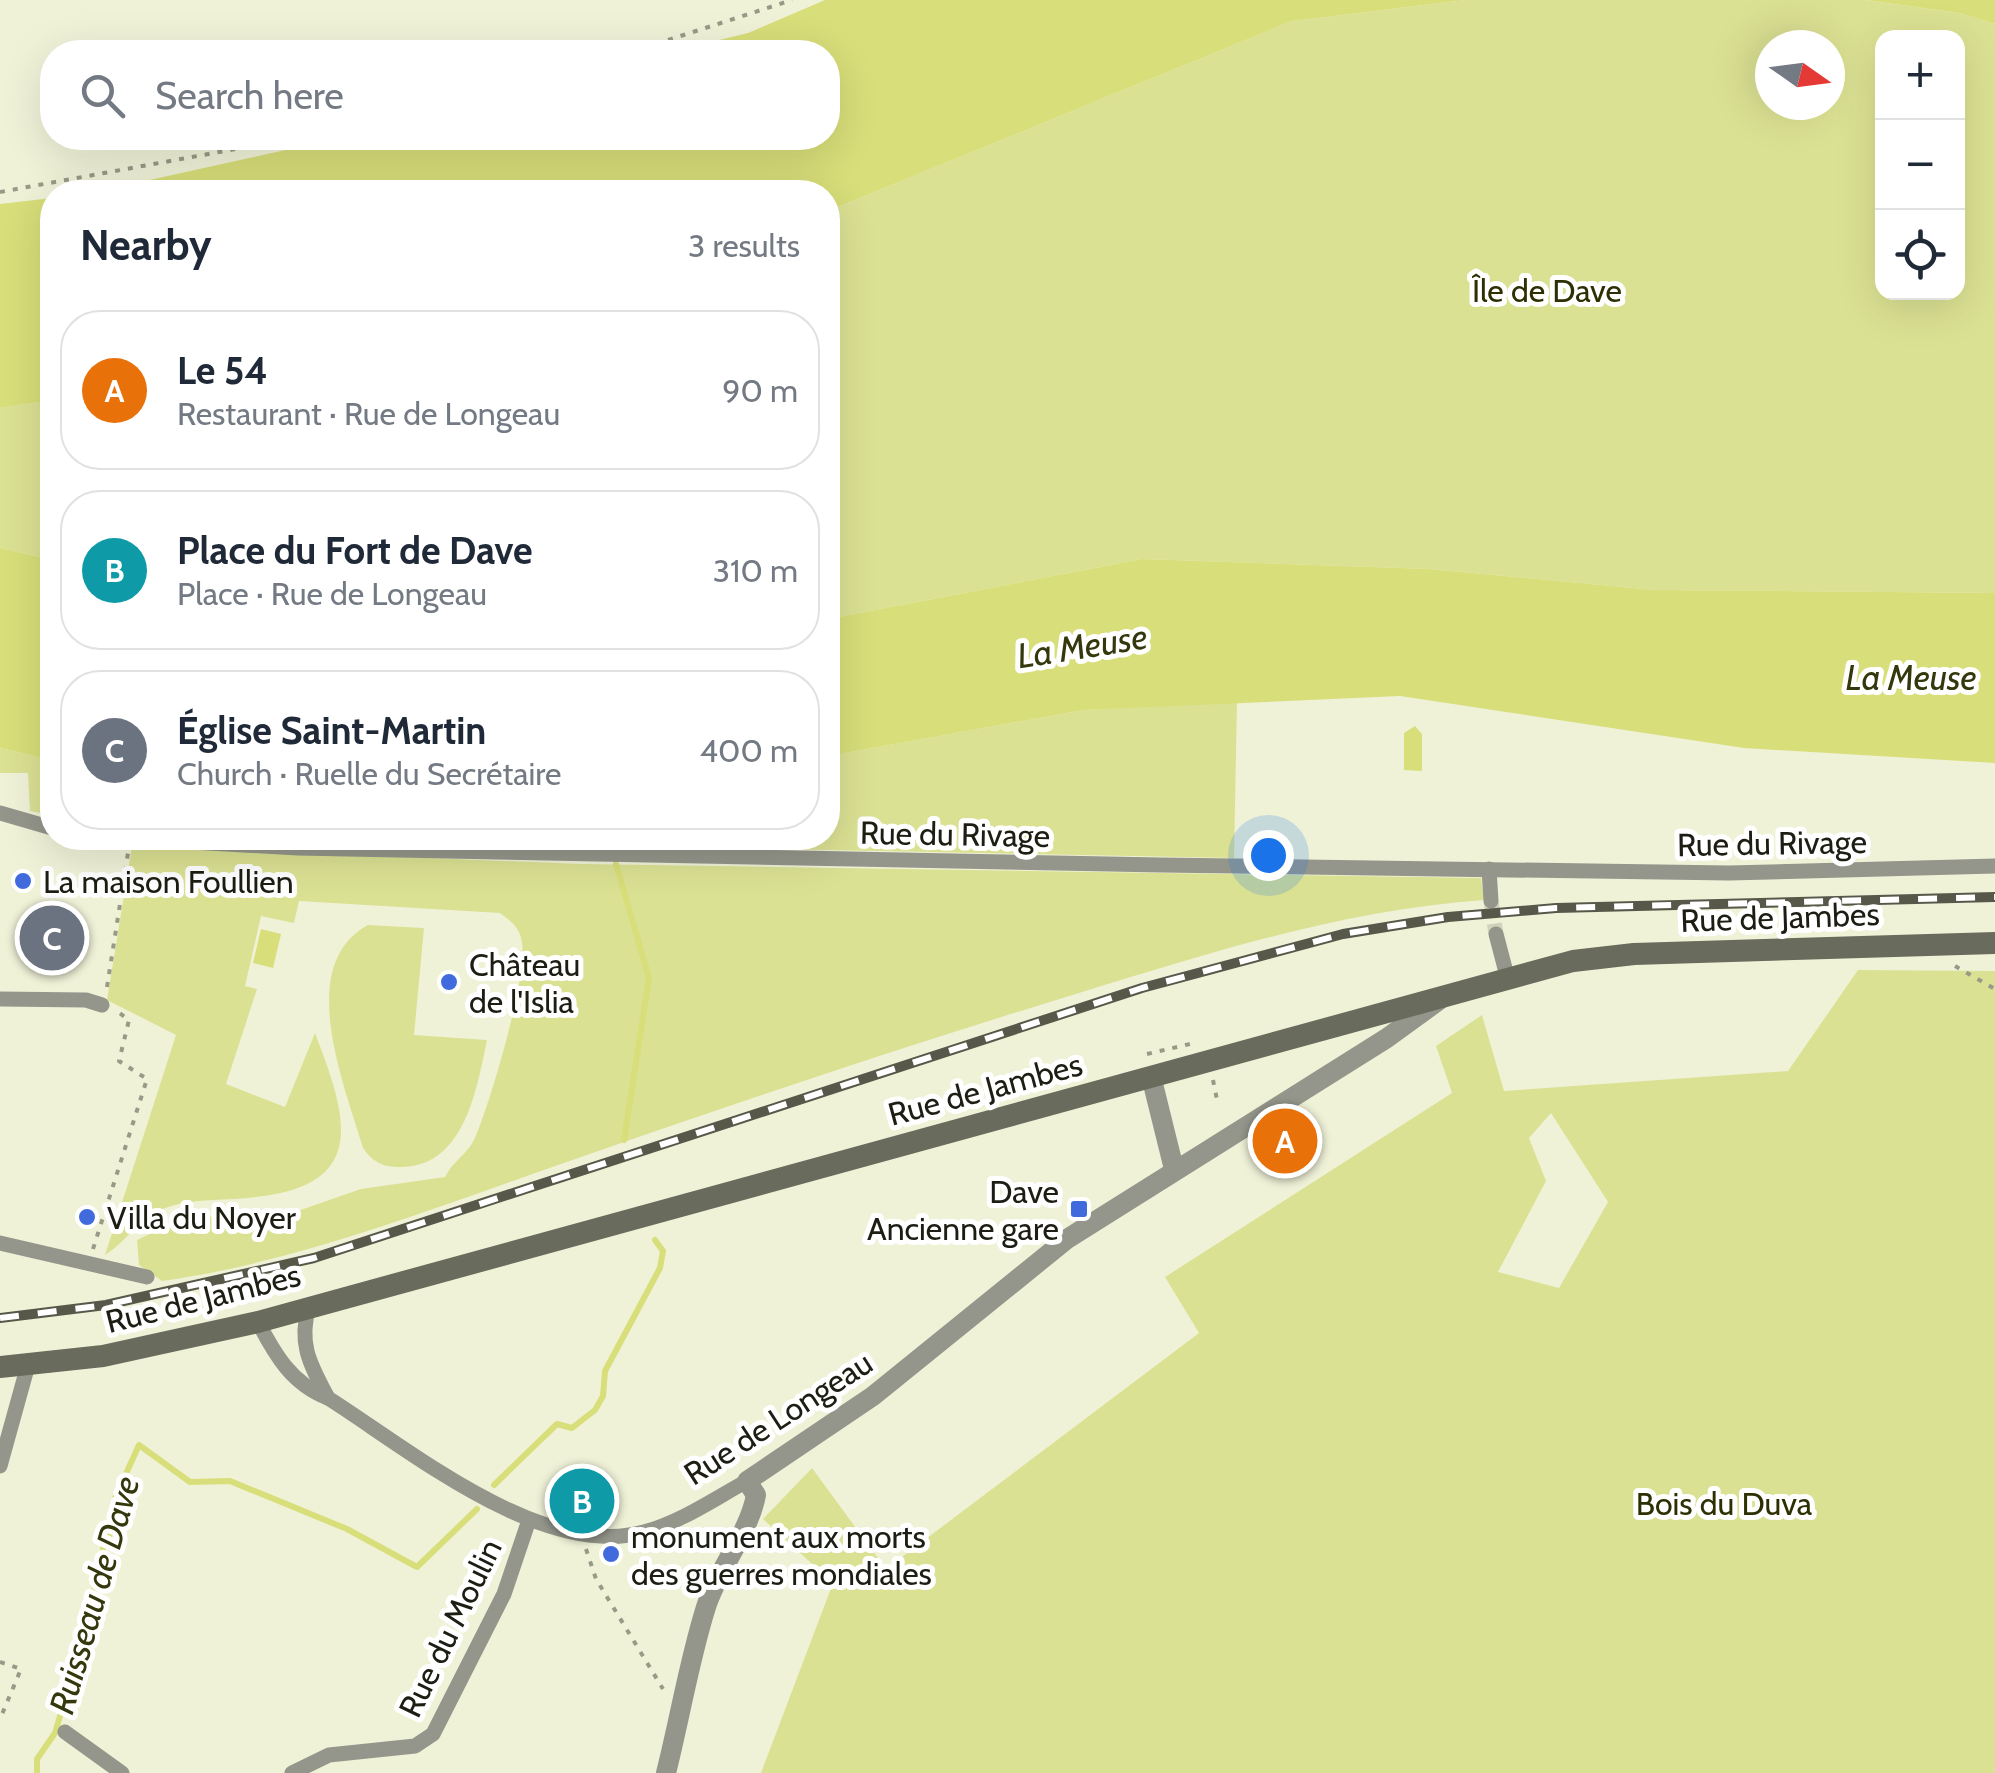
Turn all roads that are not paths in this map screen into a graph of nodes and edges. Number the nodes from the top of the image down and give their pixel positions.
1 (0, 813) edge
2 (40, 825) edge
3 (452, 850) edge
4 (1995, 866) edge
5 (1489, 869) junction
6 (1491, 901) tunnel mouth
7 (1496, 934) tunnel mouth
8 (1995, 943) edge
9 (1507, 976) junction
10 (1452, 991) junction
11 (0, 999) edge
12 (102, 1005) road end
13 (1152, 1080) junction
14 (1174, 1169) junction
15 (0, 1244) edge
16 (147, 1277) dead end
17 (309, 1306) junction
18 (258, 1322) junction
19 (28, 1365) junction
20 (0, 1367) edge
21 (328, 1398) junction
22 (0, 1466) edge
23 (748, 1481) junction
24 (529, 1520) junction
25 (65, 1732) dead end
26 (122, 1773) edge
27 (292, 1773) edge
28 (666, 1773) edge

1 - 2 street
3 - 5 street, Rue du Rivage
4 - 5 street, Rue du Rivage
5 - 6 street
7 - 9 street
8 - 9 main road, Rue de Jambes
9 - 10 main road, Rue de Jambes
10 - 13 main road, Rue de Jambes
10 - 14 street, Rue de Longeau
11 - 12 street
13 - 14 street
13 - 17 main road, Rue de Jambes
14 - 23 street, Rue de Longeau
15 - 16 street
17 - 18 main road, Rue de Jambes
17 - 21 street
18 - 19 main road, Rue de Jambes
18 - 21 street, Rue de Longeau
19 - 20 main road, Rue de Jambes
19 - 22 street
21 - 24 street, Rue de Longeau
23 - 24 street, Rue de Longeau
23 - 28 street
24 - 27 street, Rue du Moulin
25 - 26 street

